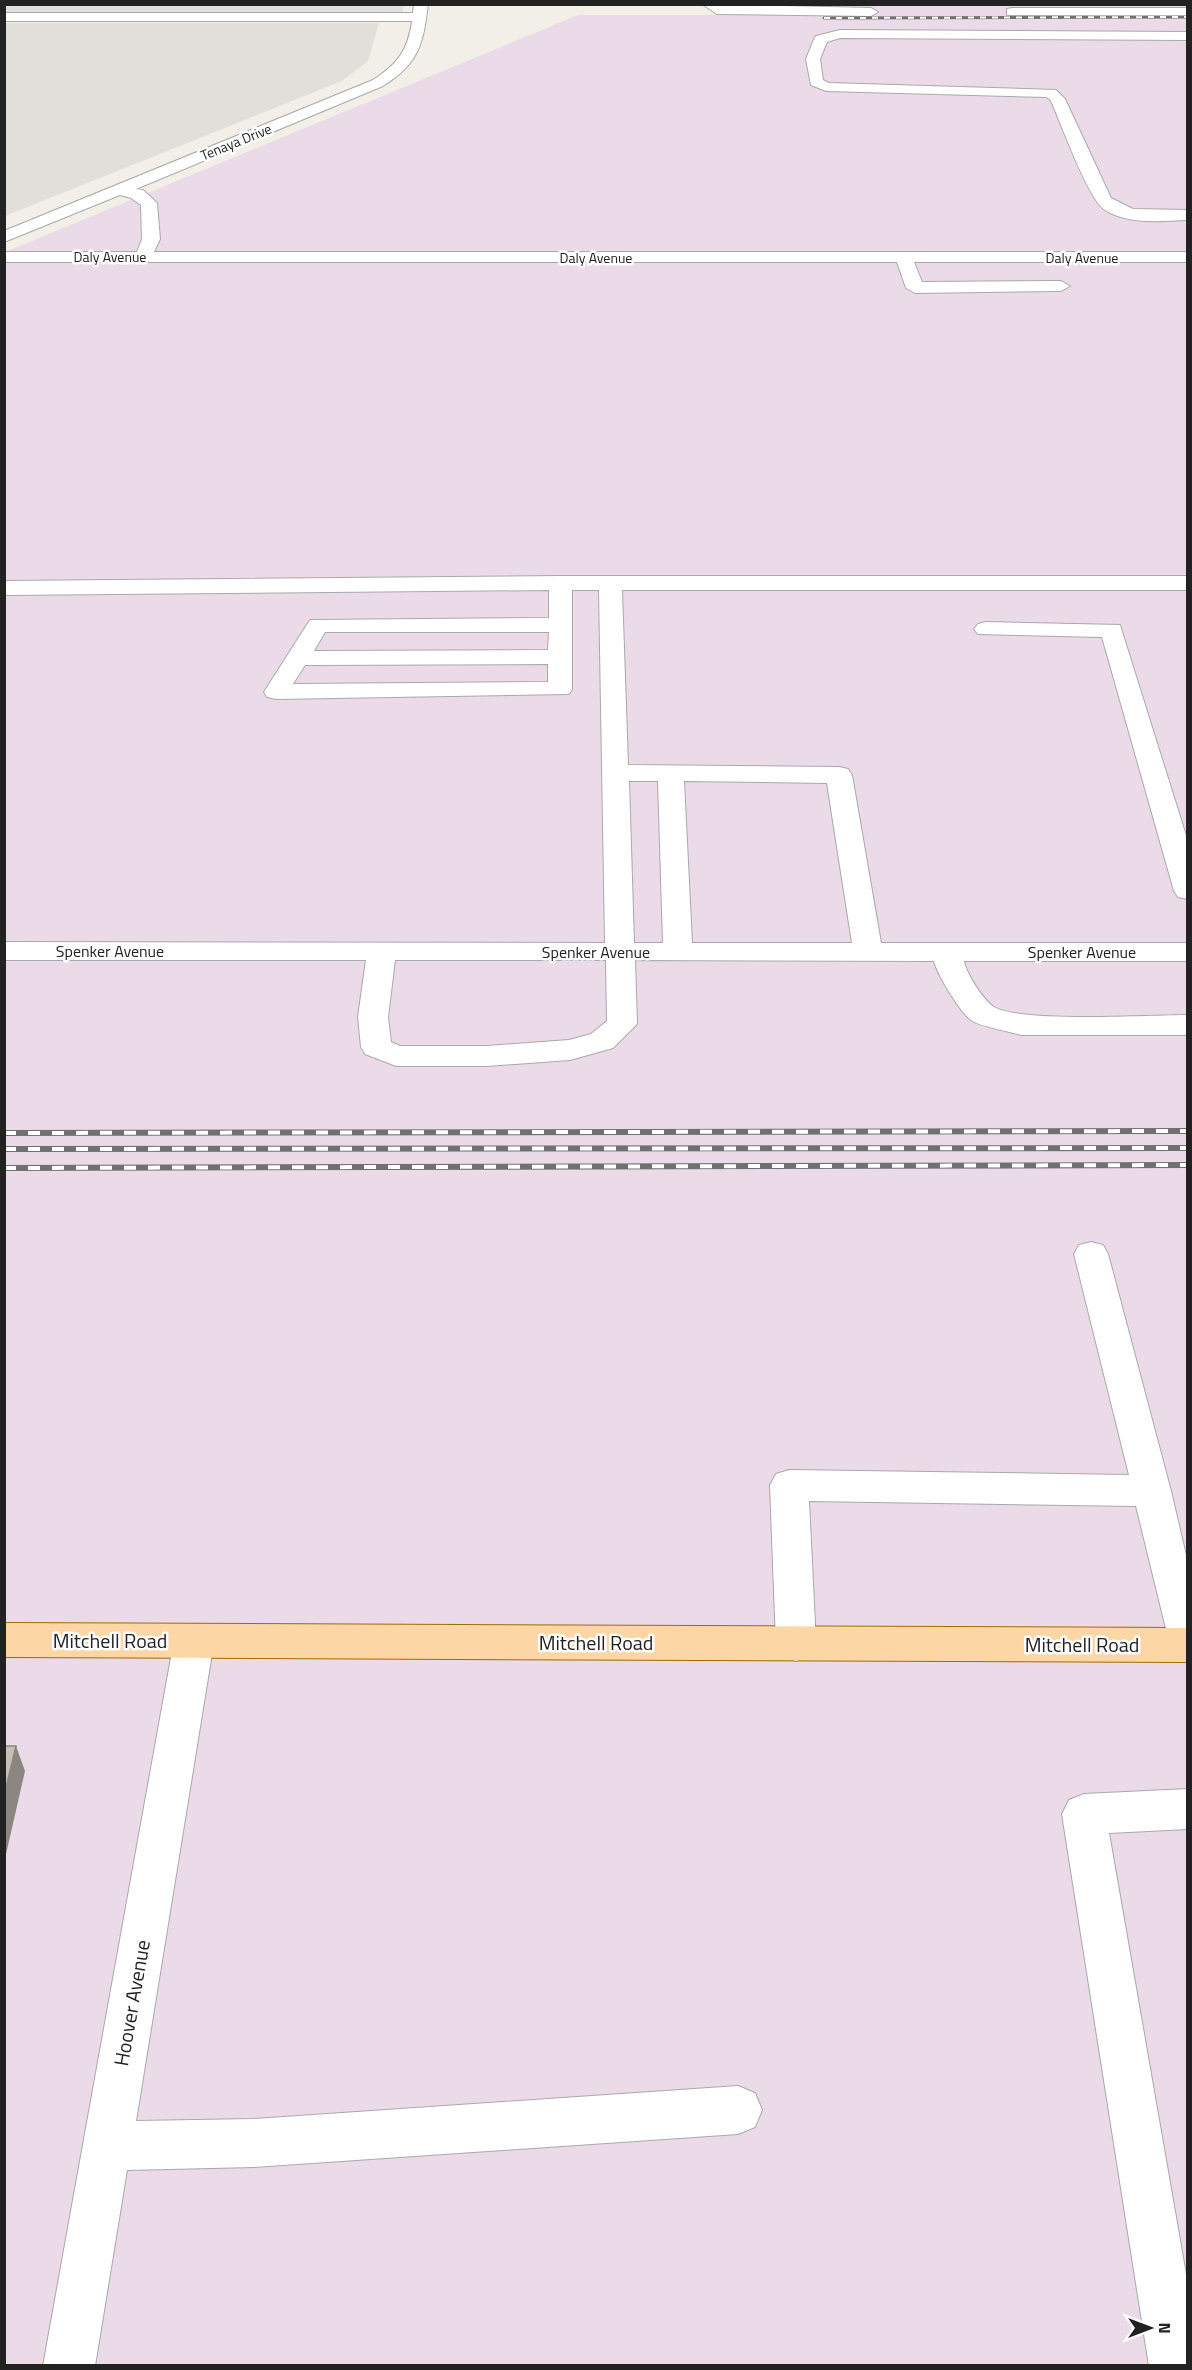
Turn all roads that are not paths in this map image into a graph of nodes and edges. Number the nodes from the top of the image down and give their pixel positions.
1 (708, 4) edge
2 (421, 11) edge
3 (782, 11) edge
4 (889, 12) dead end
5 (996, 12) dead end
6 (1188, 12) edge
7 (4, 17) edge
8 (1188, 36) edge
9 (120, 190) junction
10 (1188, 215) edge
11 (4, 237) edge
12 (4, 257) edge
13 (143, 257) junction
14 (1188, 257) edge
15 (904, 258) junction
16 (1060, 286) dead end
17 (1188, 583) edge
18 (561, 584) junction
19 (610, 584) junction
20 (4, 588) edge
21 (561, 625) junction
22 (986, 629) dead end
23 (560, 657) junction
24 (297, 658) junction
25 (614, 773) junction
26 (671, 773) junction
27 (1188, 891) edge
28 (4, 951) edge
29 (382, 951) junction
30 (618, 952) junction
31 (678, 952) junction
32 (868, 952) junction
33 (947, 952) junction
34 (1188, 952) edge
35 (1188, 1025) edge
36 (1091, 1254) dead end
37 (1152, 1491) junction
38 (1188, 1637) edge
39 (4, 1640) edge
40 (194, 1641) junction
41 (796, 1644) junction
42 (1188, 1645) edge
43 (1188, 1809) edge
44 (738, 2110) dead end
45 (107, 2146) junction
46 (69, 2366) edge
47 (1175, 2366) edge

1 - 3 street
2 - 7 street
2 - 9 street, Tenaya Drive
3 - 4 street
5 - 6 street
8 - 10 street
9 - 11 street, Tenaya Drive
9 - 13 street
12 - 13 street, Daly Avenue
13 - 15 street, Daly Avenue
14 - 15 street, Daly Avenue
15 - 16 street
17 - 19 street
18 - 19 street
18 - 20 street
18 - 21 street
19 - 25 street
21 - 23 street
21 - 24 street
22 - 27 street
23 - 24 street
23 - 24 street
25 - 26 street
25 - 30 street
26 - 31 street
26 - 32 street
28 - 29 street, Spenker Avenue
29 - 30 street, Spenker Avenue
29 - 30 street
30 - 31 street, Spenker Avenue
31 - 32 street, Spenker Avenue
32 - 33 street, Spenker Avenue
33 - 34 street, Spenker Avenue
33 - 35 street
36 - 37 street
37 - 38 street
37 - 41 street
39 - 40 main road, Mitchell Road
40 - 41 main road, Mitchell Road
40 - 45 street, Hoover Avenue
41 - 42 main road, Mitchell Road
43 - 47 street
44 - 45 street
45 - 46 street, Hoover Avenue

